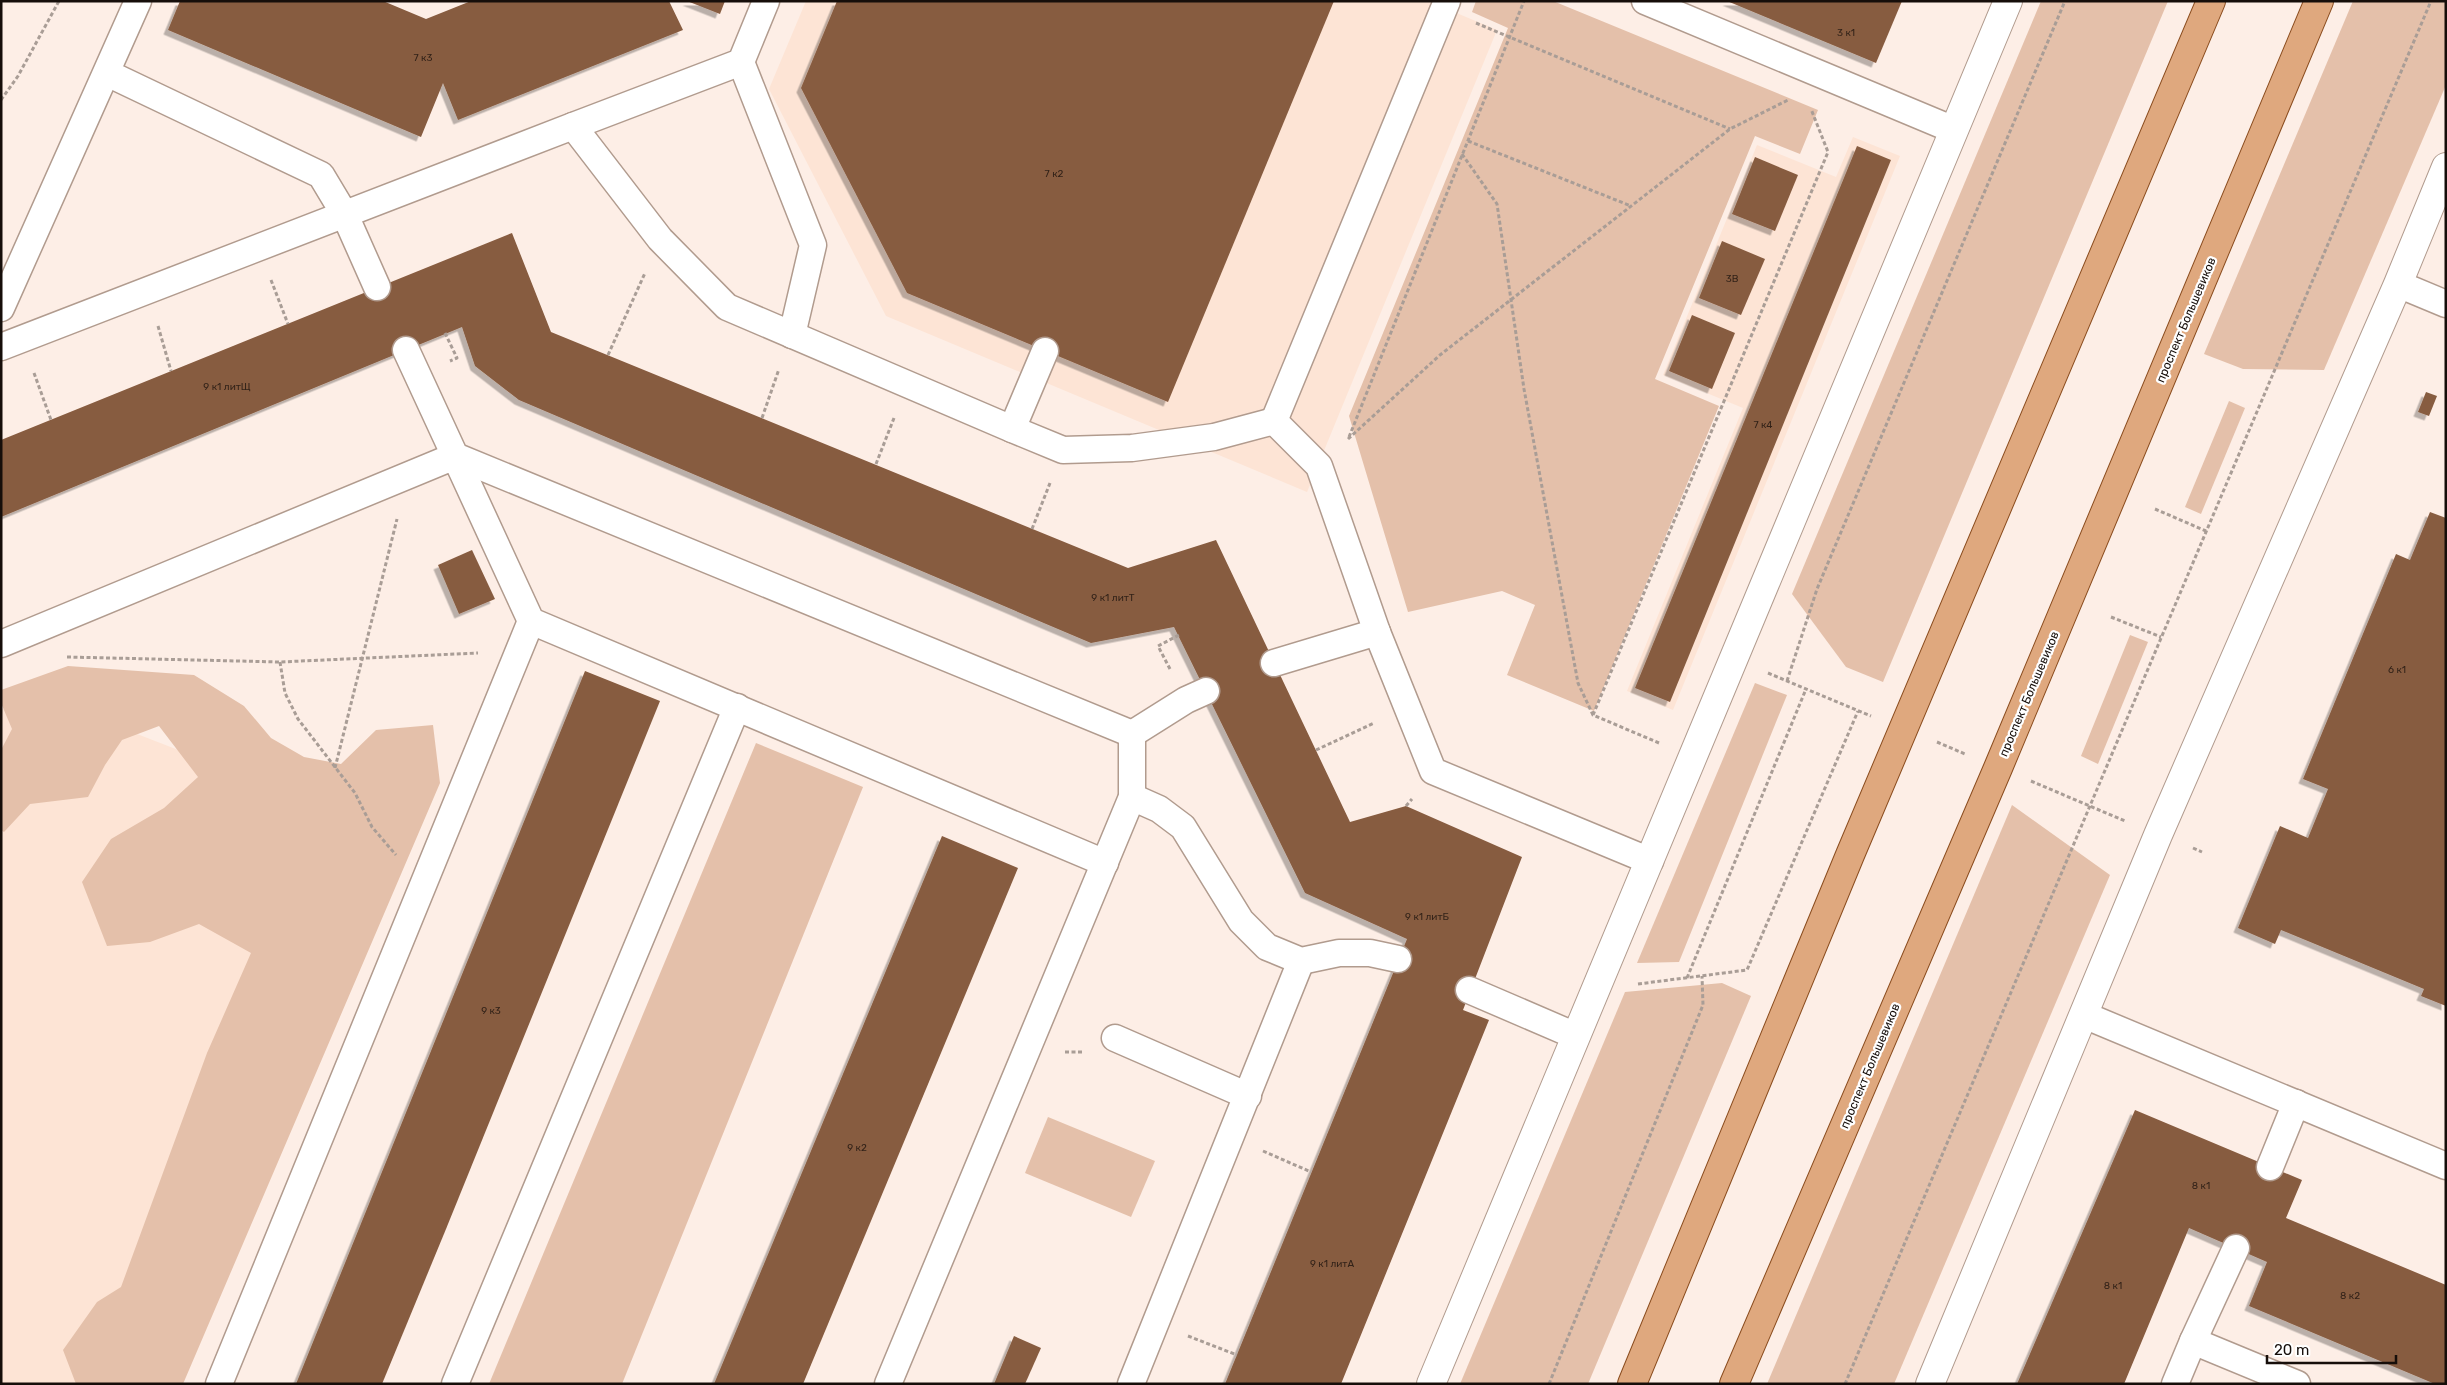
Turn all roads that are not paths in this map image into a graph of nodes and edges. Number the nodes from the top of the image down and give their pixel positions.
1 (138, 1) edge
2 (766, 1) edge
3 (1645, 1) edge
4 (2008, 1) edge
5 (2211, 1) edge
6 (2319, 1) edge
7 (1445, 5) edge
8 (742, 62) junction
9 (106, 73) junction
10 (573, 126) junction
11 (1954, 130) junction
12 (2446, 166) edge
13 (345, 214) junction
14 (2398, 284) junction
15 (377, 287) dead end
16 (2446, 304) edge
17 (1, 308) edge
18 (792, 335) junction
19 (11, 343) edge
20 (406, 350) dead end
21 (1045, 351) dead end
22 (1274, 421) junction
23 (1012, 429) junction
24 (455, 456) junction
25 (531, 621) junction
26 (1377, 632) junction
27 (1, 644) edge
28 (1274, 663) dead end
29 (1196, 696) road end
30 (737, 708) junction
31 (1132, 734) junction
32 (1132, 796) junction
33 (1650, 861) junction
34 (1105, 863) junction
35 (1398, 959) dead end
36 (1301, 961) junction
37 (1469, 990) dead end
38 (2084, 1015) junction
39 (1576, 1036) junction
40 (1115, 1038) road end
41 (1248, 1096) junction
42 (2296, 1103) junction
43 (2446, 1166) edge
44 (2270, 1167) dead end
45 (2236, 1248) dead end
46 (2193, 1341) junction
47 (219, 1384) edge
48 (455, 1384) edge
49 (888, 1384) edge
50 (1131, 1384) edge
51 (1431, 1384) edge
52 (1632, 1384) edge
53 (1734, 1384) edge
54 (1930, 1384) edge
55 (2175, 1384) edge
56 (2297, 1384) edge

1 - 9 lane
2 - 8 lane
3 - 11 lane
4 - 11 street
5 - 52 main road
6 - 53 main road, проспект Большевиков
7 - 22 lane
8 - 10 lane
8 - 18 lane
9 - 13 lane
9 - 17 lane
10 - 13 lane
10 - 18 lane
11 - 33 street
12 - 14 street
13 - 15 lane
13 - 19 lane
14 - 16 lane
14 - 38 street
18 - 23 lane
20 - 24 lane
21 - 23 lane
22 - 23 lane
22 - 26 lane
24 - 25 lane
24 - 27 lane
24 - 31 lane
25 - 30 lane
25 - 47 lane
26 - 28 lane
26 - 33 lane
29 - 31 lane
30 - 34 lane
30 - 48 lane
31 - 32 lane
32 - 34 lane
32 - 36 lane
33 - 39 street
34 - 49 lane
35 - 36 lane
36 - 41 lane
37 - 39 lane
38 - 42 lane
38 - 54 street
39 - 51 street
40 - 41 lane
41 - 50 lane
42 - 43 lane
42 - 44 lane
45 - 46 lane
46 - 55 lane
46 - 56 lane

